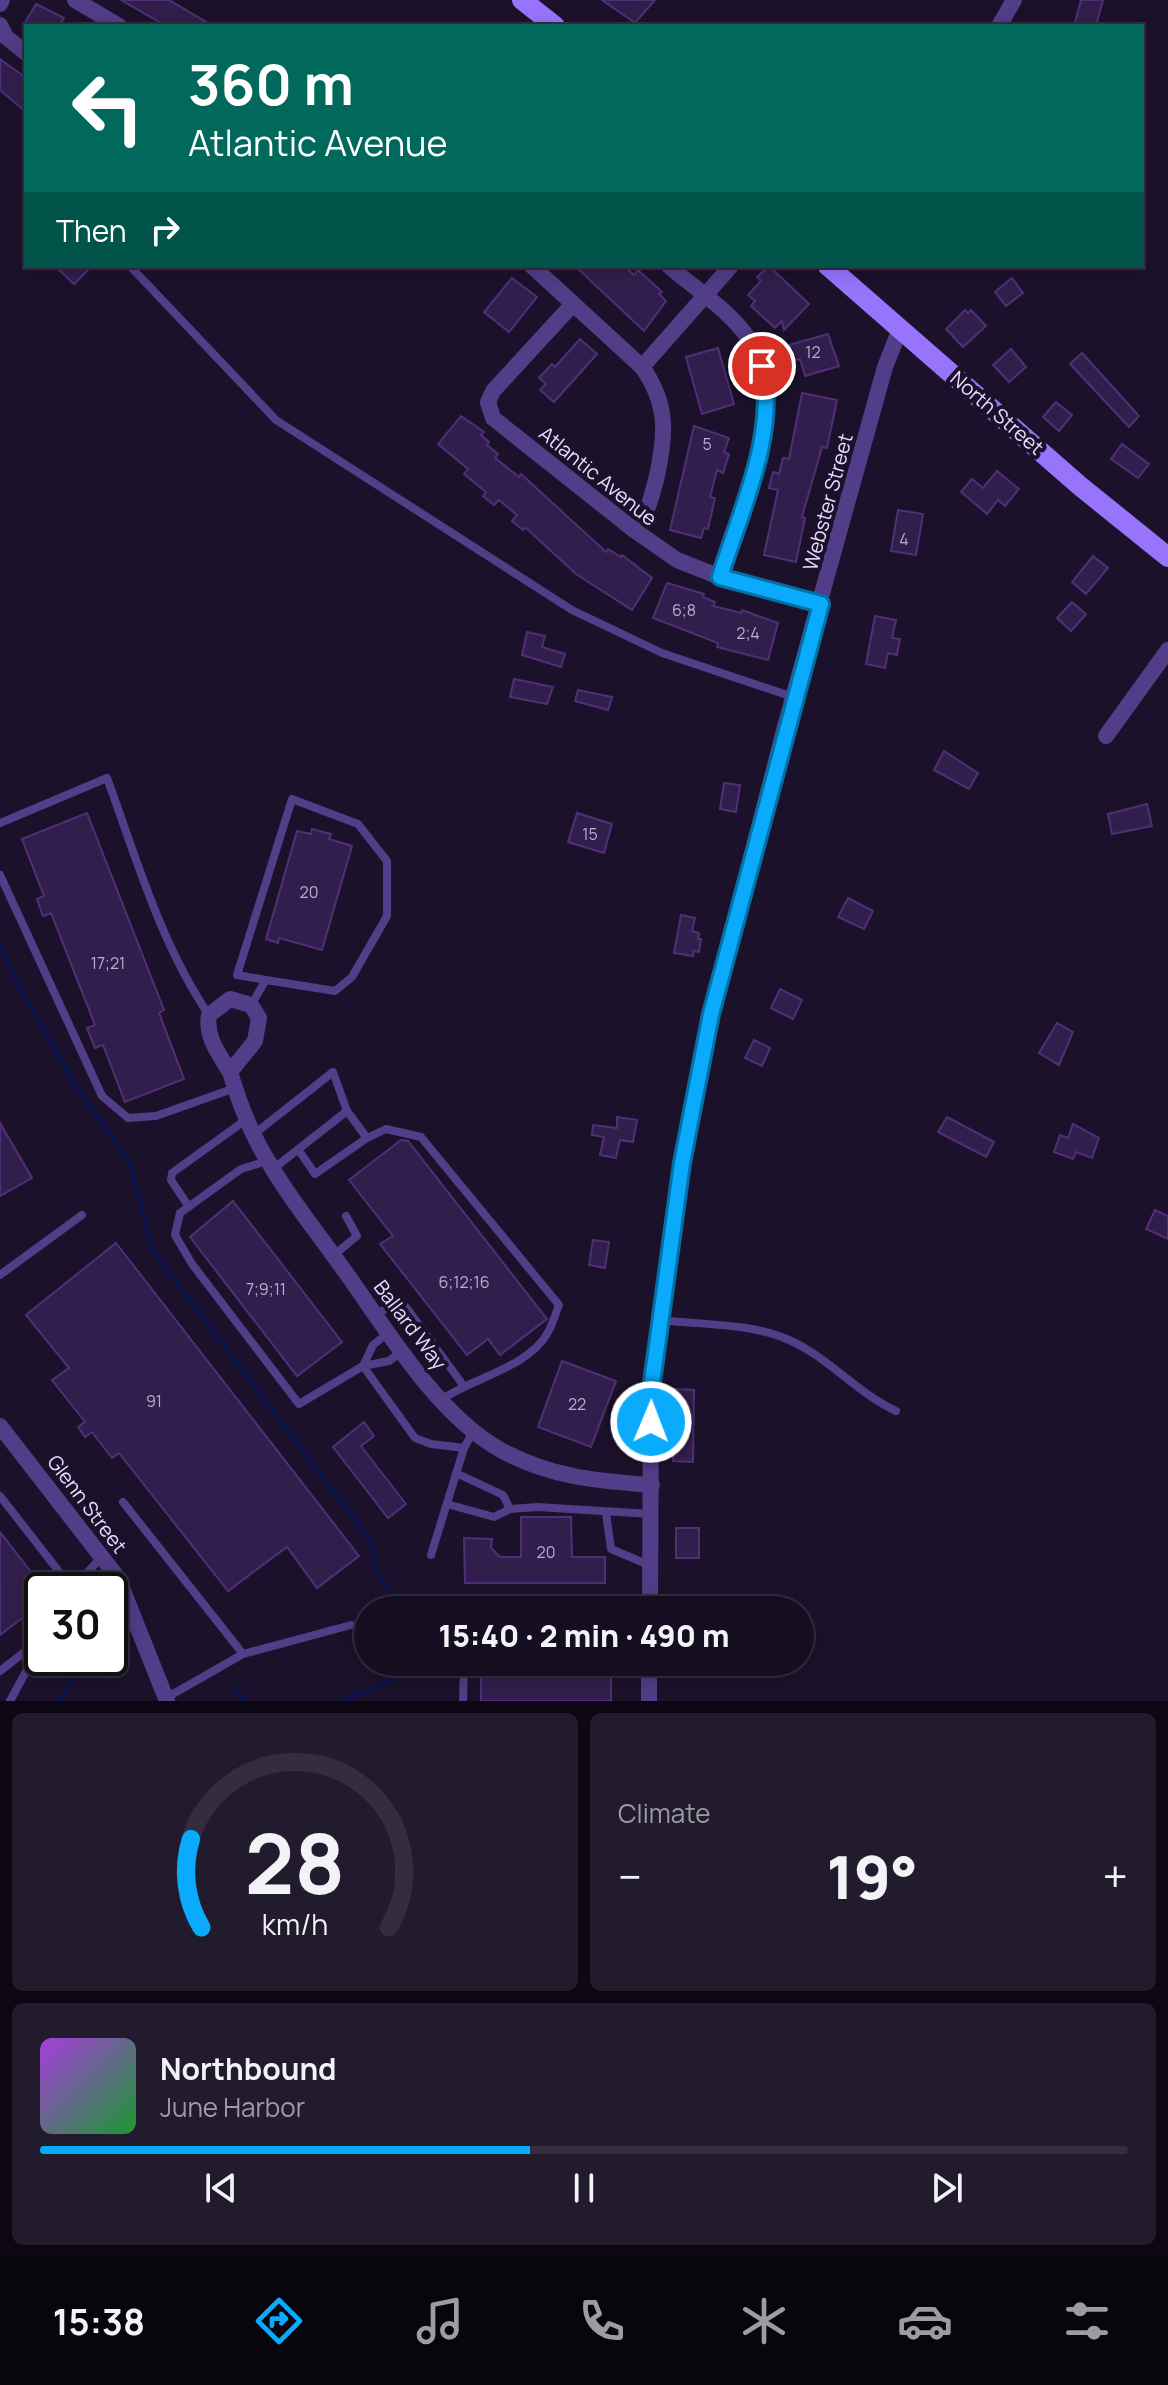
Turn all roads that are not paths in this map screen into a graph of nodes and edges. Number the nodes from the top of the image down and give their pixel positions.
1 (75, 0) edge
2 (522, 0) edge
3 (1014, 0) edge
4 (116, 24) edge
5 (552, 24) edge
6 (1000, 24) edge
7 (0, 25) edge
8 (24, 51) edge
9 (132, 268) edge
10 (534, 268) edge
11 (671, 268) edge
12 (729, 268) edge
13 (830, 268) edge
14 (704, 297) junction
15 (573, 304) junction
16 (900, 329) junction
17 (642, 367) junction
18 (634, 530) junction
19 (1168, 557) edge
20 (720, 577) junction
21 (821, 604) junction
22 (1168, 650) edge
23 (794, 698) junction
24 (1106, 736) dead end
25 (0, 823) edge
26 (0, 875) edge
27 (266, 980) junction
28 (251, 1005) junction
29 (209, 1015) junction
30 (232, 1080) junction
31 (347, 1111) junction
32 (251, 1126) junction
33 (367, 1138) junction
34 (298, 1149) junction
35 (270, 1165) junction
36 (189, 1207) junction
37 (82, 1215) dead end
38 (346, 1216) dead end
39 (334, 1255) junction
40 (0, 1275) edge
41 (377, 1315) junction
42 (661, 1320) junction
43 (389, 1333) junction
44 (403, 1350) junction
45 (363, 1366) junction
46 (463, 1385) junction
47 (441, 1400) junction
48 (896, 1411) dead end
49 (0, 1426) edge
50 (474, 1430) junction
51 (464, 1448) junction
52 (456, 1473) junction
53 (652, 1485) junction
54 (0, 1496) edge
55 (123, 1502) dead end
56 (447, 1504) junction
57 (510, 1509) junction
58 (606, 1513) junction
59 (651, 1514) junction
60 (431, 1555) dead end
61 (103, 1557) junction
62 (650, 1565) junction
63 (57, 1572) edge
64 (88, 1572) edge
65 (650, 1596) edge
66 (351, 1625) dead end
67 (24, 1653) edge
68 (243, 1654) junction
69 (0, 1671) edge
70 (24, 1674) edge
71 (464, 1676) edge
72 (649, 1676) edge
73 (167, 1700) edge
74 (10, 1701) edge
75 (463, 1701) edge
76 (649, 1701) edge

1 - 4 street
2 - 5 main road
3 - 6 street
7 - 8 street
9 - 23 lane
10 - 15 street
11 - 14 street
12 - 14 street
13 - 16 main road, North Street
14 - 17 street
14 - 20 street
15 - 17 street
15 - 18 street, Atlantic Avenue
16 - 19 main road, North Street
16 - 21 street, Webster Street
17 - 18 street
18 - 20 street, Atlantic Avenue
20 - 21 street, Atlantic Avenue
21 - 23 street, Webster Street
22 - 24 street
23 - 42 street, Webster Street
25 - 29 lane
26 - 30 lane
27 - 27 lane
27 - 28 lane
28 - 29 street
28 - 30 street
29 - 30 street, Ballard Way
30 - 32 street, Ballard Way
31 - 32 lane
31 - 33 lane
31 - 34 lane
32 - 35 street, Ballard Way
32 - 36 lane
33 - 34 lane
33 - 46 lane
34 - 35 lane
35 - 36 lane
35 - 39 street, Ballard Way
36 - 45 lane
37 - 40 lane
38 - 39 lane
39 - 41 street, Ballard Way
41 - 43 street, Ballard Way
41 - 46 lane
42 - 48 lane
42 - 53 street, Webster Street
43 - 44 street, Ballard Way
43 - 45 lane
44 - 45 lane
44 - 47 street, Ballard Way
45 - 51 lane
46 - 47 lane
47 - 50 street, Ballard Way
49 - 61 street, Glenn Street
50 - 51 lane
50 - 53 street, Ballard Way
51 - 52 lane
52 - 56 lane
52 - 57 lane
53 - 59 street, Webster Street
54 - 63 lane
55 - 68 lane
56 - 57 lane
56 - 60 lane
57 - 58 lane
58 - 59 lane
58 - 62 lane
59 - 62 street, Webster Street
61 - 64 lane
61 - 73 street, Glenn Street
62 - 65 street, Webster Street
66 - 68 lane
67 - 69 lane
68 - 73 lane
70 - 74 lane
71 - 75 lane
72 - 76 street

